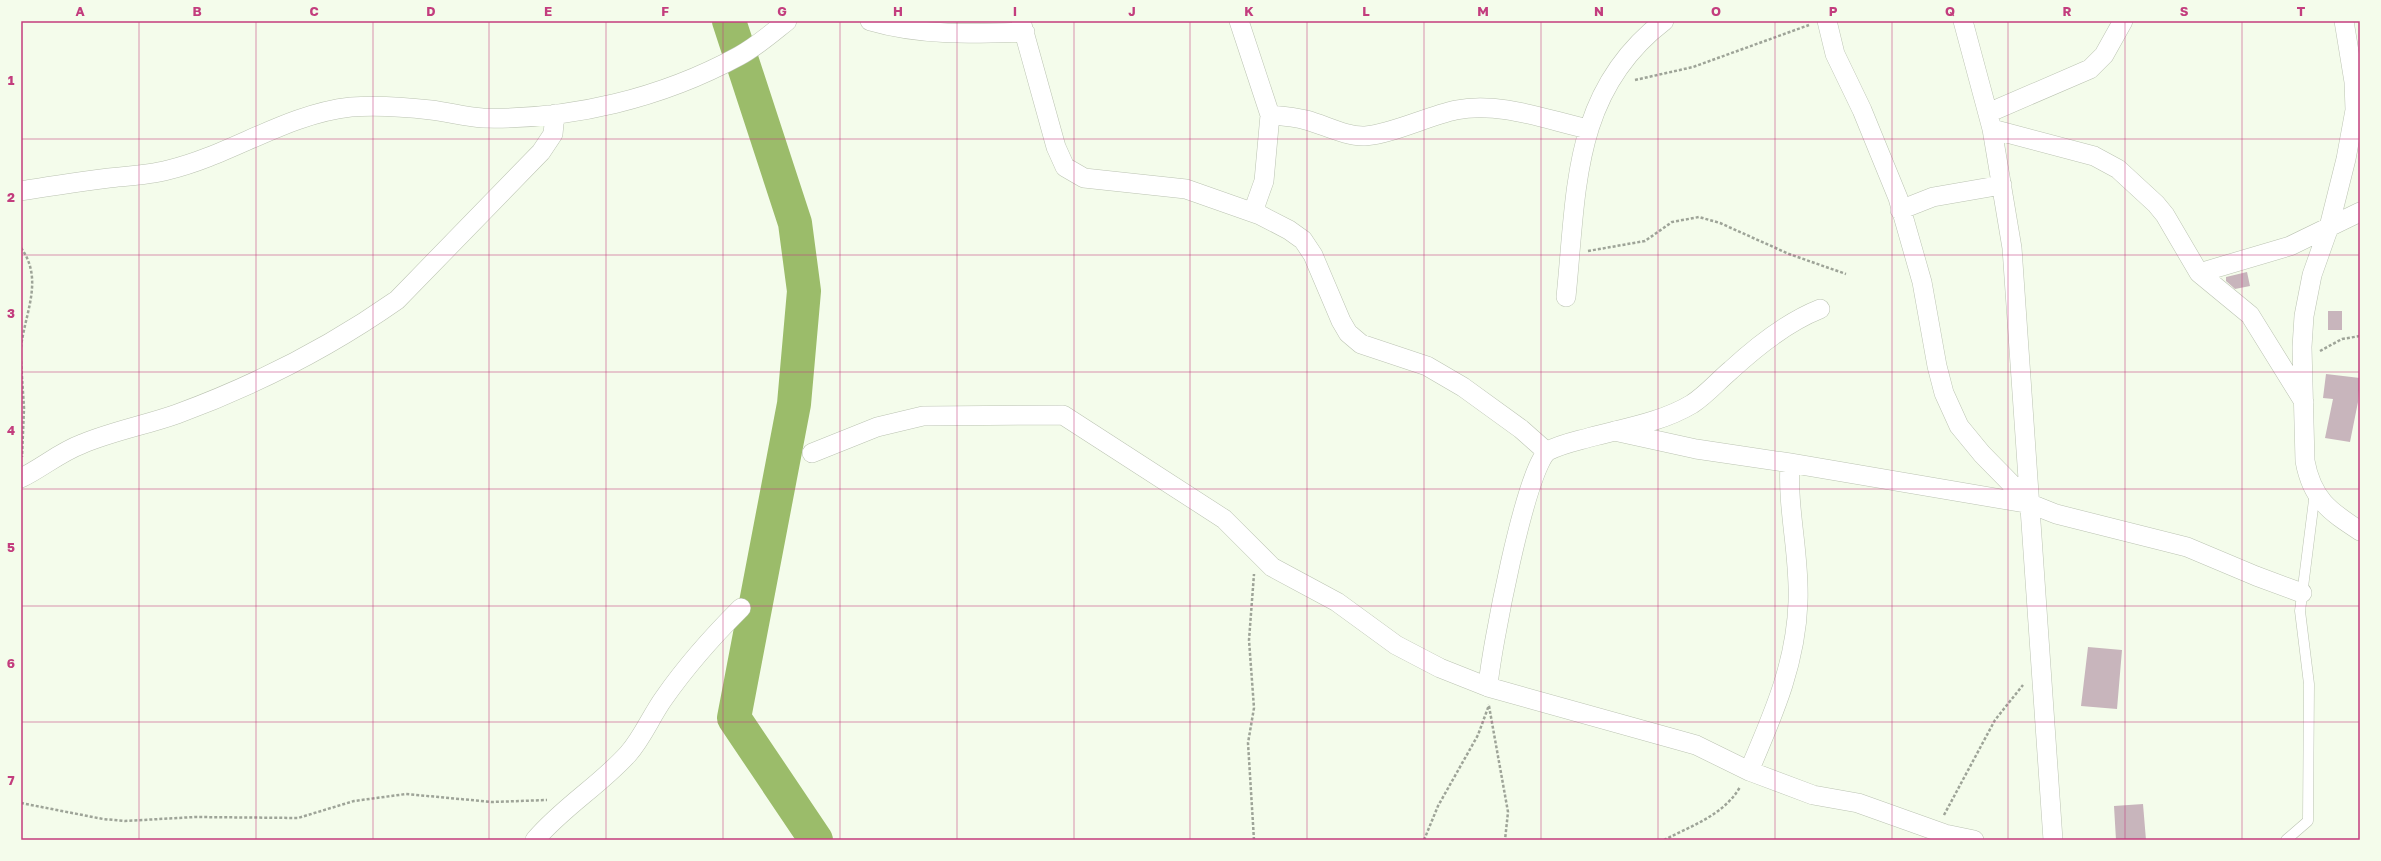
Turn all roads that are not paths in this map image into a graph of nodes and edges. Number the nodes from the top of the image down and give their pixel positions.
1 (788, 21) edge
2 (870, 21) edge
3 (1239, 21) edge
4 (1664, 21) edge
5 (1963, 21) edge
6 (2123, 21) edge
7 (2344, 21) edge
8 (1819, 22) edge
9 (1023, 27) edge
10 (555, 114) junction
11 (1270, 115) junction
12 (1990, 121) junction
13 (1588, 129) junction
14 (2002, 185) junction
15 (21, 192) edge
16 (1900, 210) junction
17 (1253, 212) junction
18 (2360, 212) edge
19 (2329, 227) junction
20 (2199, 273) junction
21 (1566, 297) dead end
22 (1820, 309) dead end
23 (2304, 403) junction
24 (1614, 431) junction
25 (1547, 452) junction
26 (812, 453) dead end
27 (1790, 462) junction
28 (21, 478) edge
29 (2315, 492) junction
30 (2031, 504) junction
31 (2360, 531) edge
32 (2302, 593) junction
33 (741, 608) dead end
34 (1488, 696) junction
35 (1749, 771) junction
36 (1934, 835) edge
37 (535, 840) edge
38 (1974, 840) edge
39 (2053, 840) edge
40 (2286, 840) edge

1 - 10 street
2 - 9 street
3 - 11 street
4 - 13 street
5 - 12 street
6 - 12 street
7 - 19 street
8 - 16 street
9 - 17 street
10 - 15 street
10 - 28 street
11 - 13 street
11 - 17 street
12 - 14 street
12 - 20 street
13 - 21 street
14 - 16 street
14 - 30 street
16 - 30 street
17 - 25 street
18 - 19 street
19 - 20 street
19 - 23 street
20 - 23 street
22 - 24 street
23 - 29 street
24 - 25 street
24 - 27 street
25 - 34 street
26 - 34 street
27 - 30 street
27 - 35 street
29 - 31 street
29 - 32 lane
30 - 32 street
30 - 39 street
32 - 40 lane
33 - 37 street
34 - 35 street
35 - 36 street
36 - 38 street

